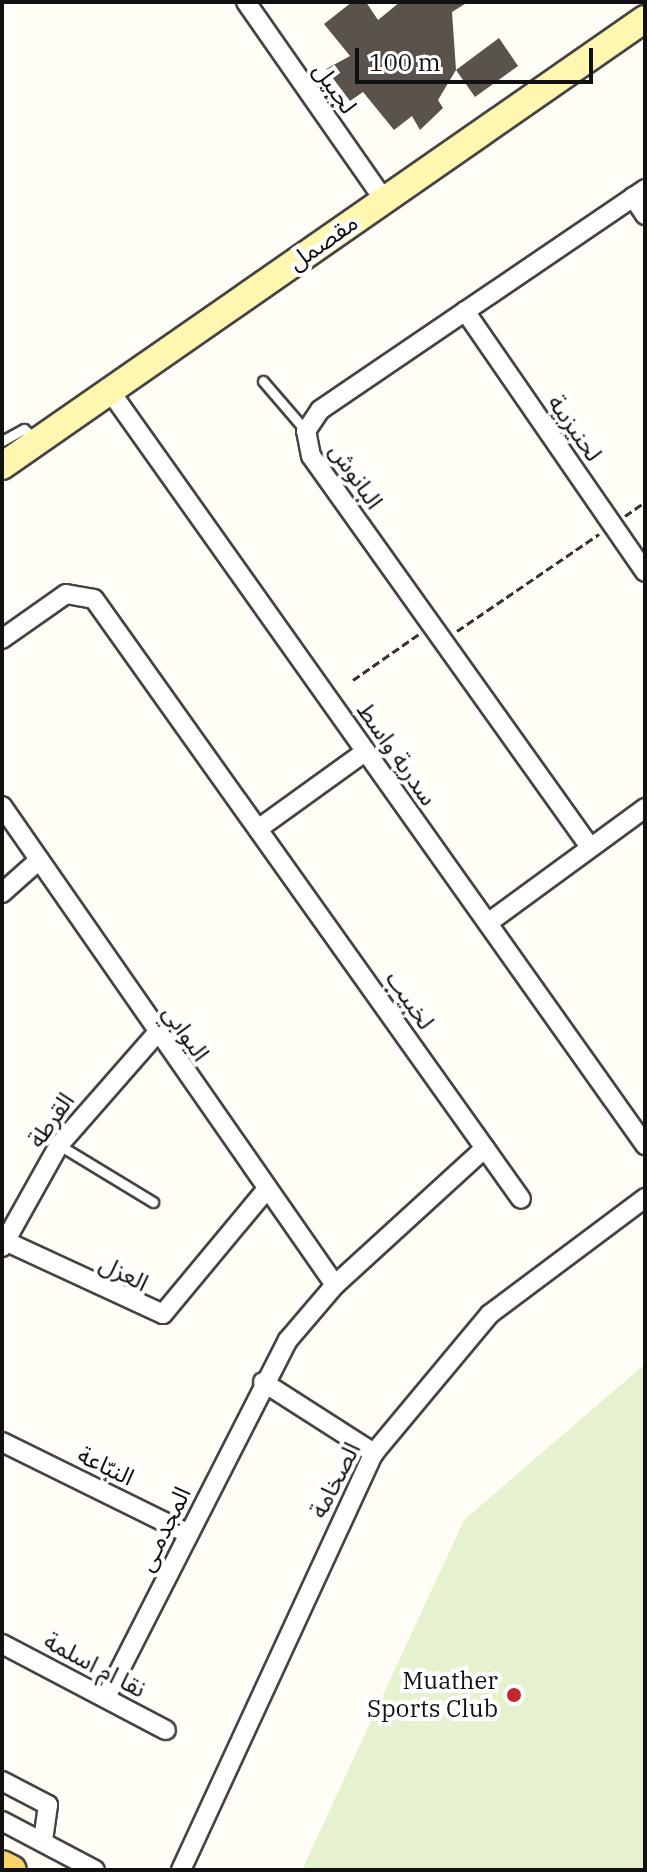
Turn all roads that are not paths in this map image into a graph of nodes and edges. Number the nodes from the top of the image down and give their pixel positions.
1 (246, 2) edge
2 (644, 24) edge
3 (639, 193) edge
4 (384, 200) junction
5 (645, 215) edge
6 (465, 311) junction
7 (263, 381) dead end
8 (110, 391) junction
9 (306, 431) junction
10 (2, 441) edge
11 (36, 442) junction
12 (2, 466) edge
13 (645, 572) edge
14 (2, 639) edge
15 (366, 751) junction
16 (2, 806) edge
17 (645, 808) edge
18 (258, 829) junction
19 (590, 847) junction
20 (39, 860) junction
21 (2, 893) edge
22 (488, 923) junction
23 (157, 1033) junction
24 (59, 1145) junction
25 (645, 1145) edge
26 (485, 1148) junction
27 (266, 1190) junction
28 (645, 1198) edge
29 (521, 1199) dead end
30 (153, 1202) dead end
31 (4, 1244) edge
32 (335, 1285) junction
33 (263, 1382) junction
34 (2, 1442) edge
35 (374, 1453) junction
36 (189, 1534) junction
37 (2, 1644) edge
38 (106, 1697) junction
39 (166, 1730) dead end
40 (2, 1781) edge
41 (2, 1821) edge
42 (43, 1841) junction
43 (2, 1865) edge
44 (12, 1870) edge
45 (95, 1870) edge
46 (181, 1870) edge

1 - 4 street, لجبيل
2 - 4 street, مقصمل
3 - 5 street
3 - 6 street, البانوش
4 - 8 street, مقصمل
6 - 9 street, البانوش
6 - 13 street, لحنيزبية
7 - 9 lane
8 - 11 street, مقصمل
8 - 15 street, سدرية واسط
9 - 19 street, البانوش
10 - 11 lane
11 - 12 street, مقصمل
14 - 18 street, لخبيب
15 - 18 street
15 - 22 street, سدرية واسط
16 - 20 street, اليوابي
17 - 19 street
18 - 26 street, لخبيب
19 - 22 street
20 - 21 street
20 - 23 street, اليوابي
22 - 25 street, سدرية واسط
23 - 24 street, القرطة
23 - 27 street, اليوابي
24 - 30 lane
24 - 31 street, القرطة
26 - 29 street, لخبيب
26 - 32 street, المجدمـى
27 - 31 street, العزل
27 - 32 street, اليوابي
28 - 35 street, الصخامة
32 - 33 street, المجدمـى
33 - 35 street
33 - 36 street, المجدمـى
34 - 36 street, النبّاعة
35 - 46 street, الصخامة
36 - 38 street, المجدمـى
37 - 38 street, نقا ام اسلمة
38 - 39 street, نقا ام اسلمة
40 - 42 street
41 - 42 street
42 - 45 street
43 - 44 main road

